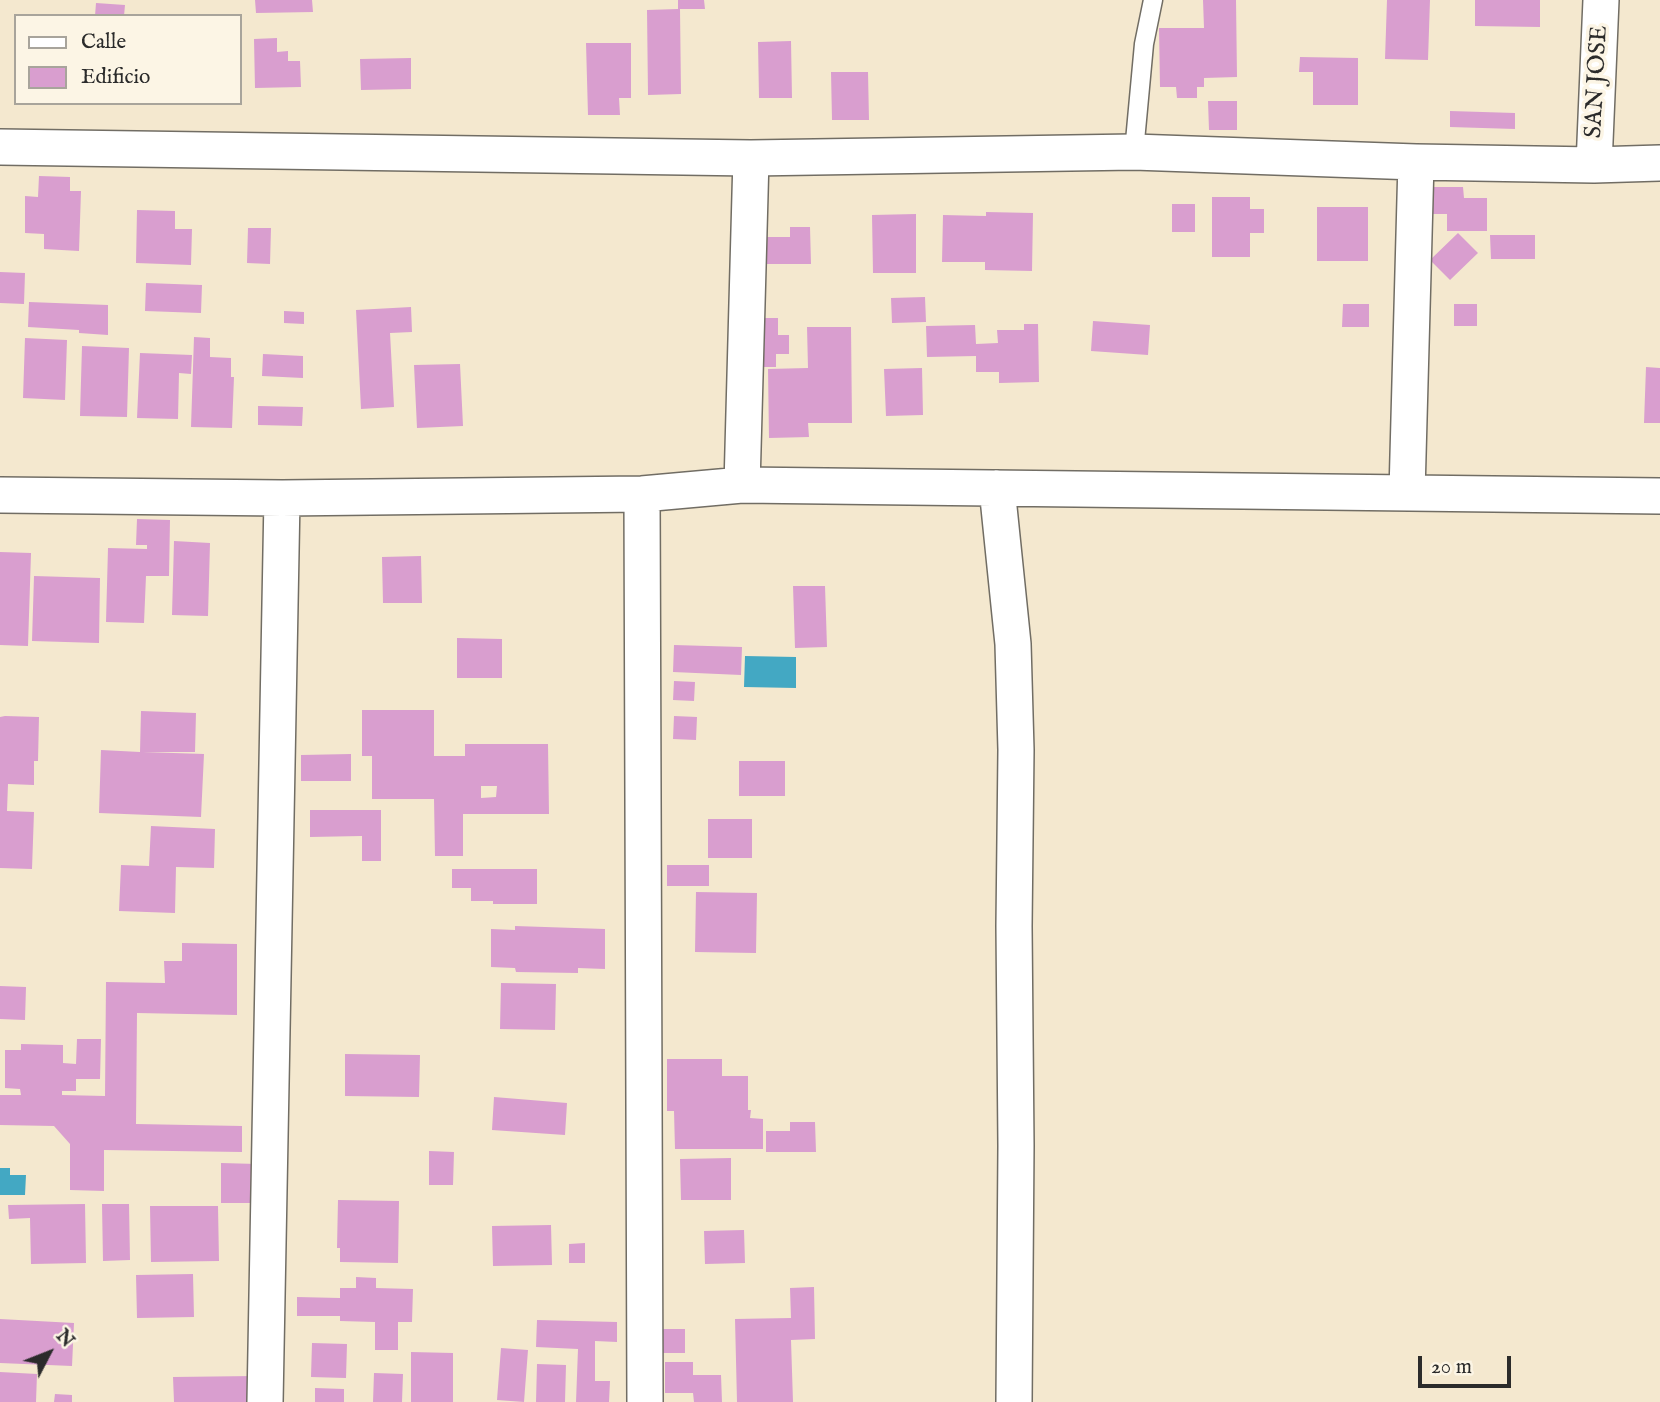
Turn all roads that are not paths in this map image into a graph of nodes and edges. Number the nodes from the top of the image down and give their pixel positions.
1 (1153, 0) edge
2 (1601, 0) edge
3 (0, 147) edge
4 (1134, 152) junction
5 (751, 158) junction
6 (1416, 162) junction
7 (1660, 163) edge
8 (1594, 165) junction
9 (742, 485) junction
10 (997, 488) junction
11 (1407, 492) junction
12 (642, 494) junction
13 (0, 495) edge
14 (1660, 496) edge
15 (282, 498) junction
16 (265, 1402) edge
17 (645, 1402) edge
18 (1014, 1402) edge

1 - 4 lane
2 - 8 street, SAN JOSE
3 - 5 street
4 - 5 street
4 - 6 street
5 - 9 street
6 - 8 street
6 - 11 street
7 - 8 street
9 - 10 street
9 - 12 street
10 - 11 street
10 - 18 street
11 - 14 street
12 - 15 street
12 - 17 street
13 - 15 street
15 - 16 street

